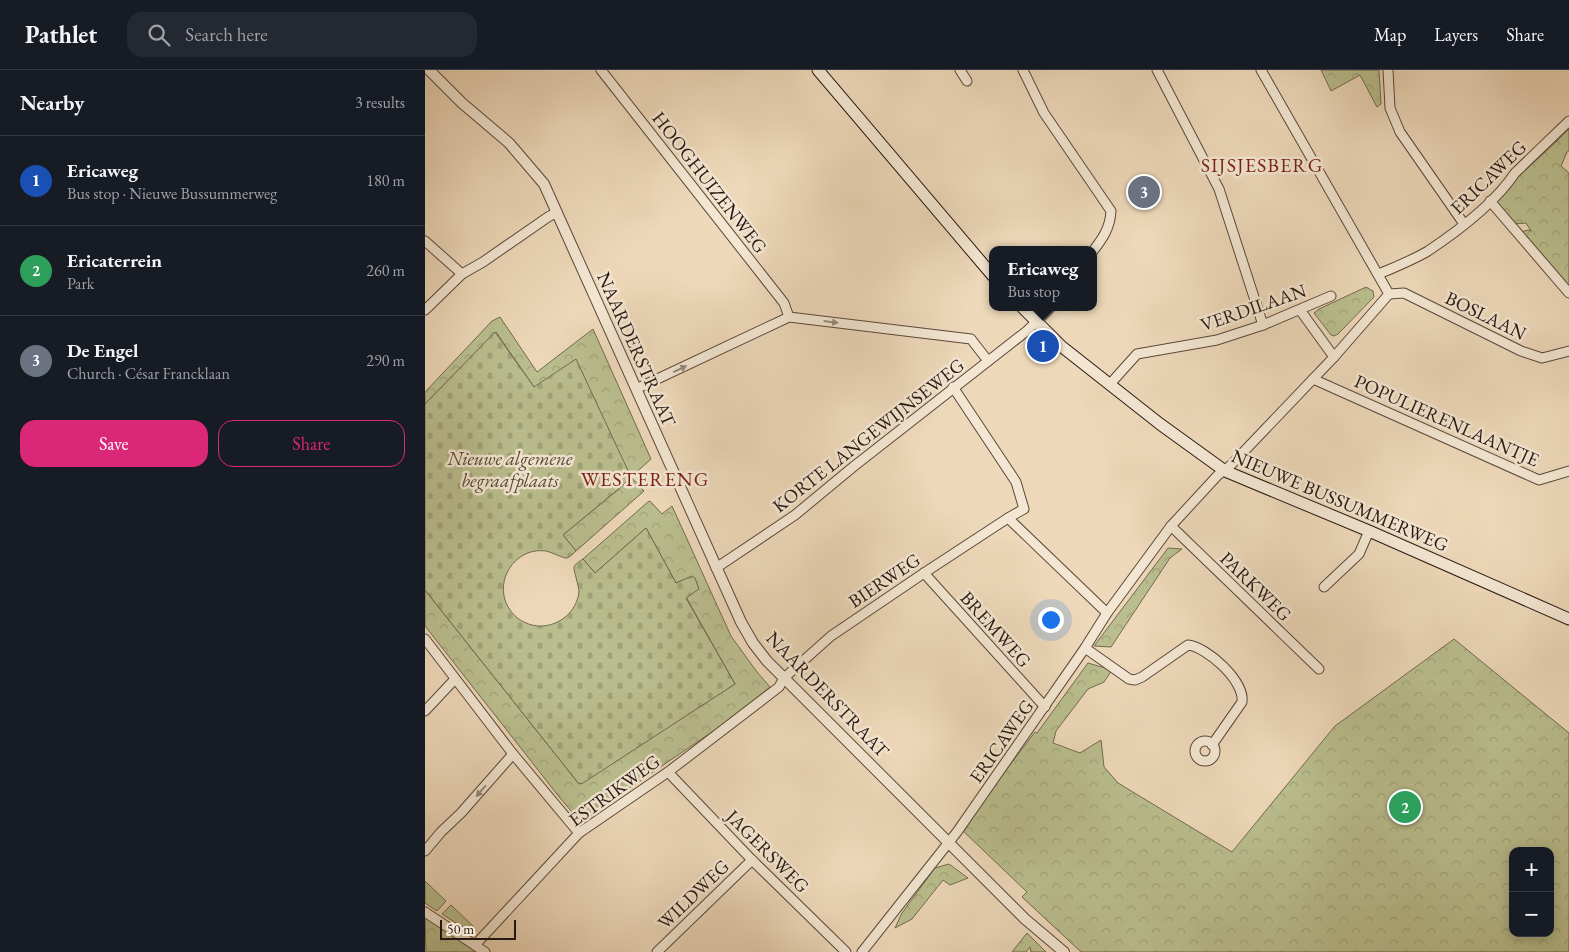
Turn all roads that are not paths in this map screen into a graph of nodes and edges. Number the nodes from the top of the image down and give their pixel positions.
1 (429, 70) edge
2 (601, 70) edge
3 (818, 70) edge
4 (960, 70) edge
5 (1023, 70) edge
6 (1157, 70) edge
7 (1261, 70) edge
8 (1388, 70) edge
9 (425, 74) edge
10 (967, 81) dead end
11 (462, 103) junction
12 (1569, 121) edge
13 (1490, 202) junction
14 (557, 212) junction
15 (1464, 224) junction
16 (425, 241) edge
17 (1097, 246) edge
18 (989, 271) edge
19 (462, 274) junction
20 (1379, 274) junction
21 (1569, 293) edge
22 (1389, 294) junction
23 (1331, 296) dead end
24 (425, 310) edge
25 (1300, 310) junction
26 (1025, 311) edge
27 (1047, 311) edge
28 (789, 317) junction
29 (1036, 322) junction
30 (1263, 325) junction
31 (1569, 351) edge
32 (1334, 357) junction
33 (989, 361) junction
34 (1313, 379) junction
35 (1110, 384) junction
36 (953, 387) junction
37 (636, 389) junction
38 (1569, 470) edge
39 (1225, 471) junction
40 (1008, 518) junction
41 (1171, 526) junction
42 (1369, 531) junction
43 (717, 568) junction
44 (923, 573) junction
45 (1324, 587) dead end
46 (1107, 613) junction
47 (1569, 619) edge
48 (425, 639) edge
49 (1085, 648) junction
50 (1319, 669) dead end
51 (785, 678) junction
52 (455, 679) junction
53 (1045, 707) junction
54 (425, 712) edge
55 (1212, 744) dead end
56 (513, 754) junction
57 (667, 772) junction
58 (579, 833) junction
59 (949, 843) junction
60 (425, 851) edge
61 (752, 860) junction
62 (425, 912) edge
63 (475, 944) junction
64 (485, 952) edge
65 (657, 952) edge
66 (846, 952) edge
67 (862, 952) edge
68 (1064, 952) edge

1 - 11 street, NAARDERSTRAAT
2 - 28 street, HOOGHUIZENWEG
3 - 18 main road
4 - 10 street
5 - 17 street
6 - 30 street
7 - 20 street
8 - 15 street
9 - 11 street, NAARDERSTRAAT
11 - 14 street, NAARDERSTRAAT
12 - 13 street, ERICAWEG
13 - 15 street, ERICAWEG
13 - 21 street
14 - 19 street
14 - 37 street, NAARDERSTRAAT
15 - 20 street, ERICAWEG
16 - 19 street
19 - 24 street
20 - 22 street
22 - 31 street, BOSLAAN
22 - 32 street, ERICAWEG
23 - 25 street, VERDILAAN
25 - 30 street, VERDILAAN
25 - 32 street
26 - 29 main road, NIEUWE BUSSUMMERWEG
27 - 29 street, KORTE LANGEWIJNSEWEG
28 -> 33 street
37 -> 28 street
29 - 33 street, KORTE LANGEWIJNSEWEG
29 - 35 main road, NIEUWE BUSSUMMERWEG
30 - 35 street, VERDILAAN
32 - 34 street, ERICAWEG
33 - 36 street, KORTE LANGEWIJNSEWEG
34 - 38 street, POPULIERENLAANTJE
34 - 39 street, ERICAWEG
35 - 39 main road, NIEUWE BUSSUMMERWEG
36 - 40 street, BIERWEG
36 - 43 street, KORTE LANGEWIJNSEWEG
37 - 43 street, NAARDERSTRAAT
39 - 41 street, ERICAWEG
39 - 42 main road, NIEUWE BUSSUMMERWEG
40 - 44 street, BIERWEG
40 - 46 street
41 - 46 street, ERICAWEG
41 - 50 street, PARKWEG
42 - 45 street
42 - 47 main road, NIEUWE BUSSUMMERWEG
43 - 51 street, NAARDERSTRAAT
44 - 51 street, BIERWEG
44 - 53 street, BREMWEG
46 - 49 street, ERICAWEG
48 - 52 street
49 - 53 street, ERICAWEG
49 - 55 street
51 - 57 street, ESTRIKWEG
51 - 59 street, NAARDERSTRAAT
52 - 54 street
52 - 56 street
53 - 59 street, ERICAWEG
56 - 58 street
56 -> 60 street
57 - 58 street, ESTRIKWEG
57 - 61 street, JAGERSWEG
58 - 63 street, ESTRIKWEG
59 - 67 street, ERICAWEG
59 - 68 street, NAARDERSTRAAT
61 - 65 street, WILDWEG
61 - 66 street, JAGERSWEG
62 - 63 street
63 - 64 street

